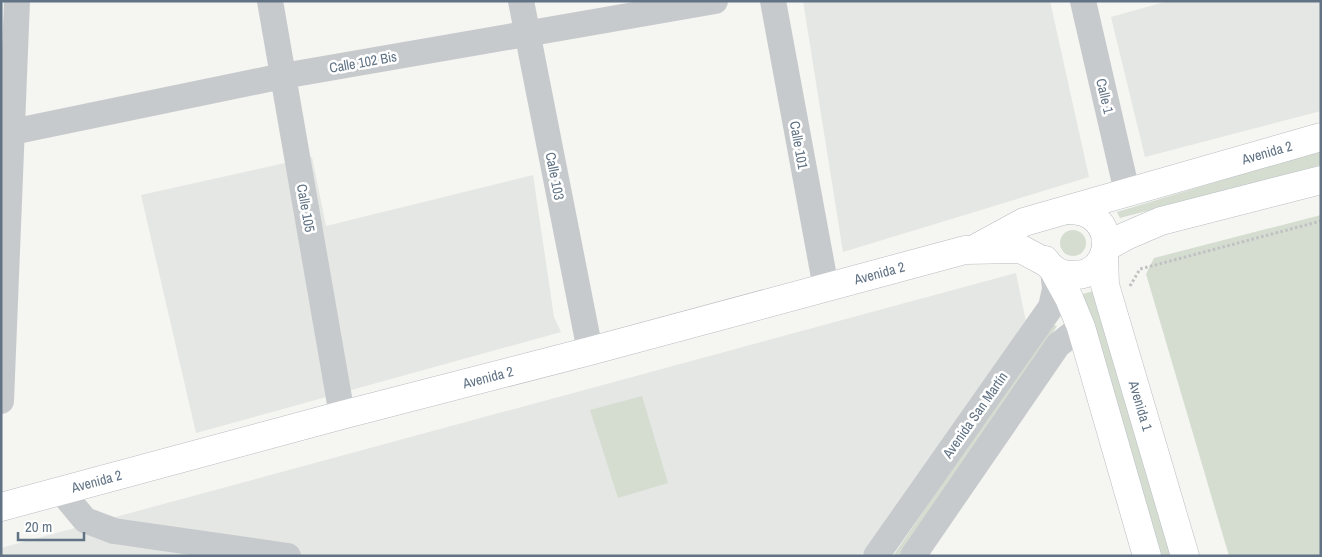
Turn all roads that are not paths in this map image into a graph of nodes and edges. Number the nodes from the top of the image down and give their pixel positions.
1 (17, 1) edge
2 (270, 1) edge
3 (521, 1) edge
4 (715, 1) edge
5 (773, 1) edge
6 (1083, 1) edge
7 (527, 33) junction
8 (283, 76) junction
9 (7, 80) edge
10 (12, 132) junction
11 (1321, 137) edge
12 (1321, 180) edge
13 (1127, 192) junction
14 (1065, 211) junction
15 (975, 249) junction
16 (1105, 251) junction
17 (1050, 266) junction
18 (826, 288) junction
19 (1081, 327) junction
20 (590, 351) junction
21 (1, 401) edge
22 (342, 415) junction
23 (61, 491) junction
24 (1, 507) edge
25 (288, 556) edge
26 (876, 556) edge
27 (913, 556) edge
28 (1147, 556) edge
29 (1184, 556) edge

1 - 9 street
2 - 8 street, Calle 105
3 - 7 street, Calle 103
4 - 7 street, Calle 102 Bis
5 - 18 street, Calle 101
6 - 13 street, Calle 1
7 - 8 street, Calle 102 Bis
7 - 20 street, Calle 103
8 - 10 street, Calle 102 Bis
8 - 22 street, Calle 105
9 - 10 street
10 - 21 street
11 - 13 main road, Avenida 2
12 - 16 main road, Avenida 2
13 - 14 main road, Avenida 2
14 - 15 main road, Avenida 2
14 - 16 main road
14 - 17 main road, Avenida 2
15 - 17 main road, Avenida 2
15 - 18 main road, Avenida 2
16 - 17 main road, Avenida 2
16 - 29 main road, Avenida 1
17 - 19 main road
17 - 26 street, Avenida San Martín
18 - 20 main road, Avenida 2
19 - 27 street, Avenida San Martín
19 - 28 main road
20 - 22 main road, Avenida 2
22 - 23 main road, Avenida 2
23 - 24 main road, Avenida 2
23 - 25 street

